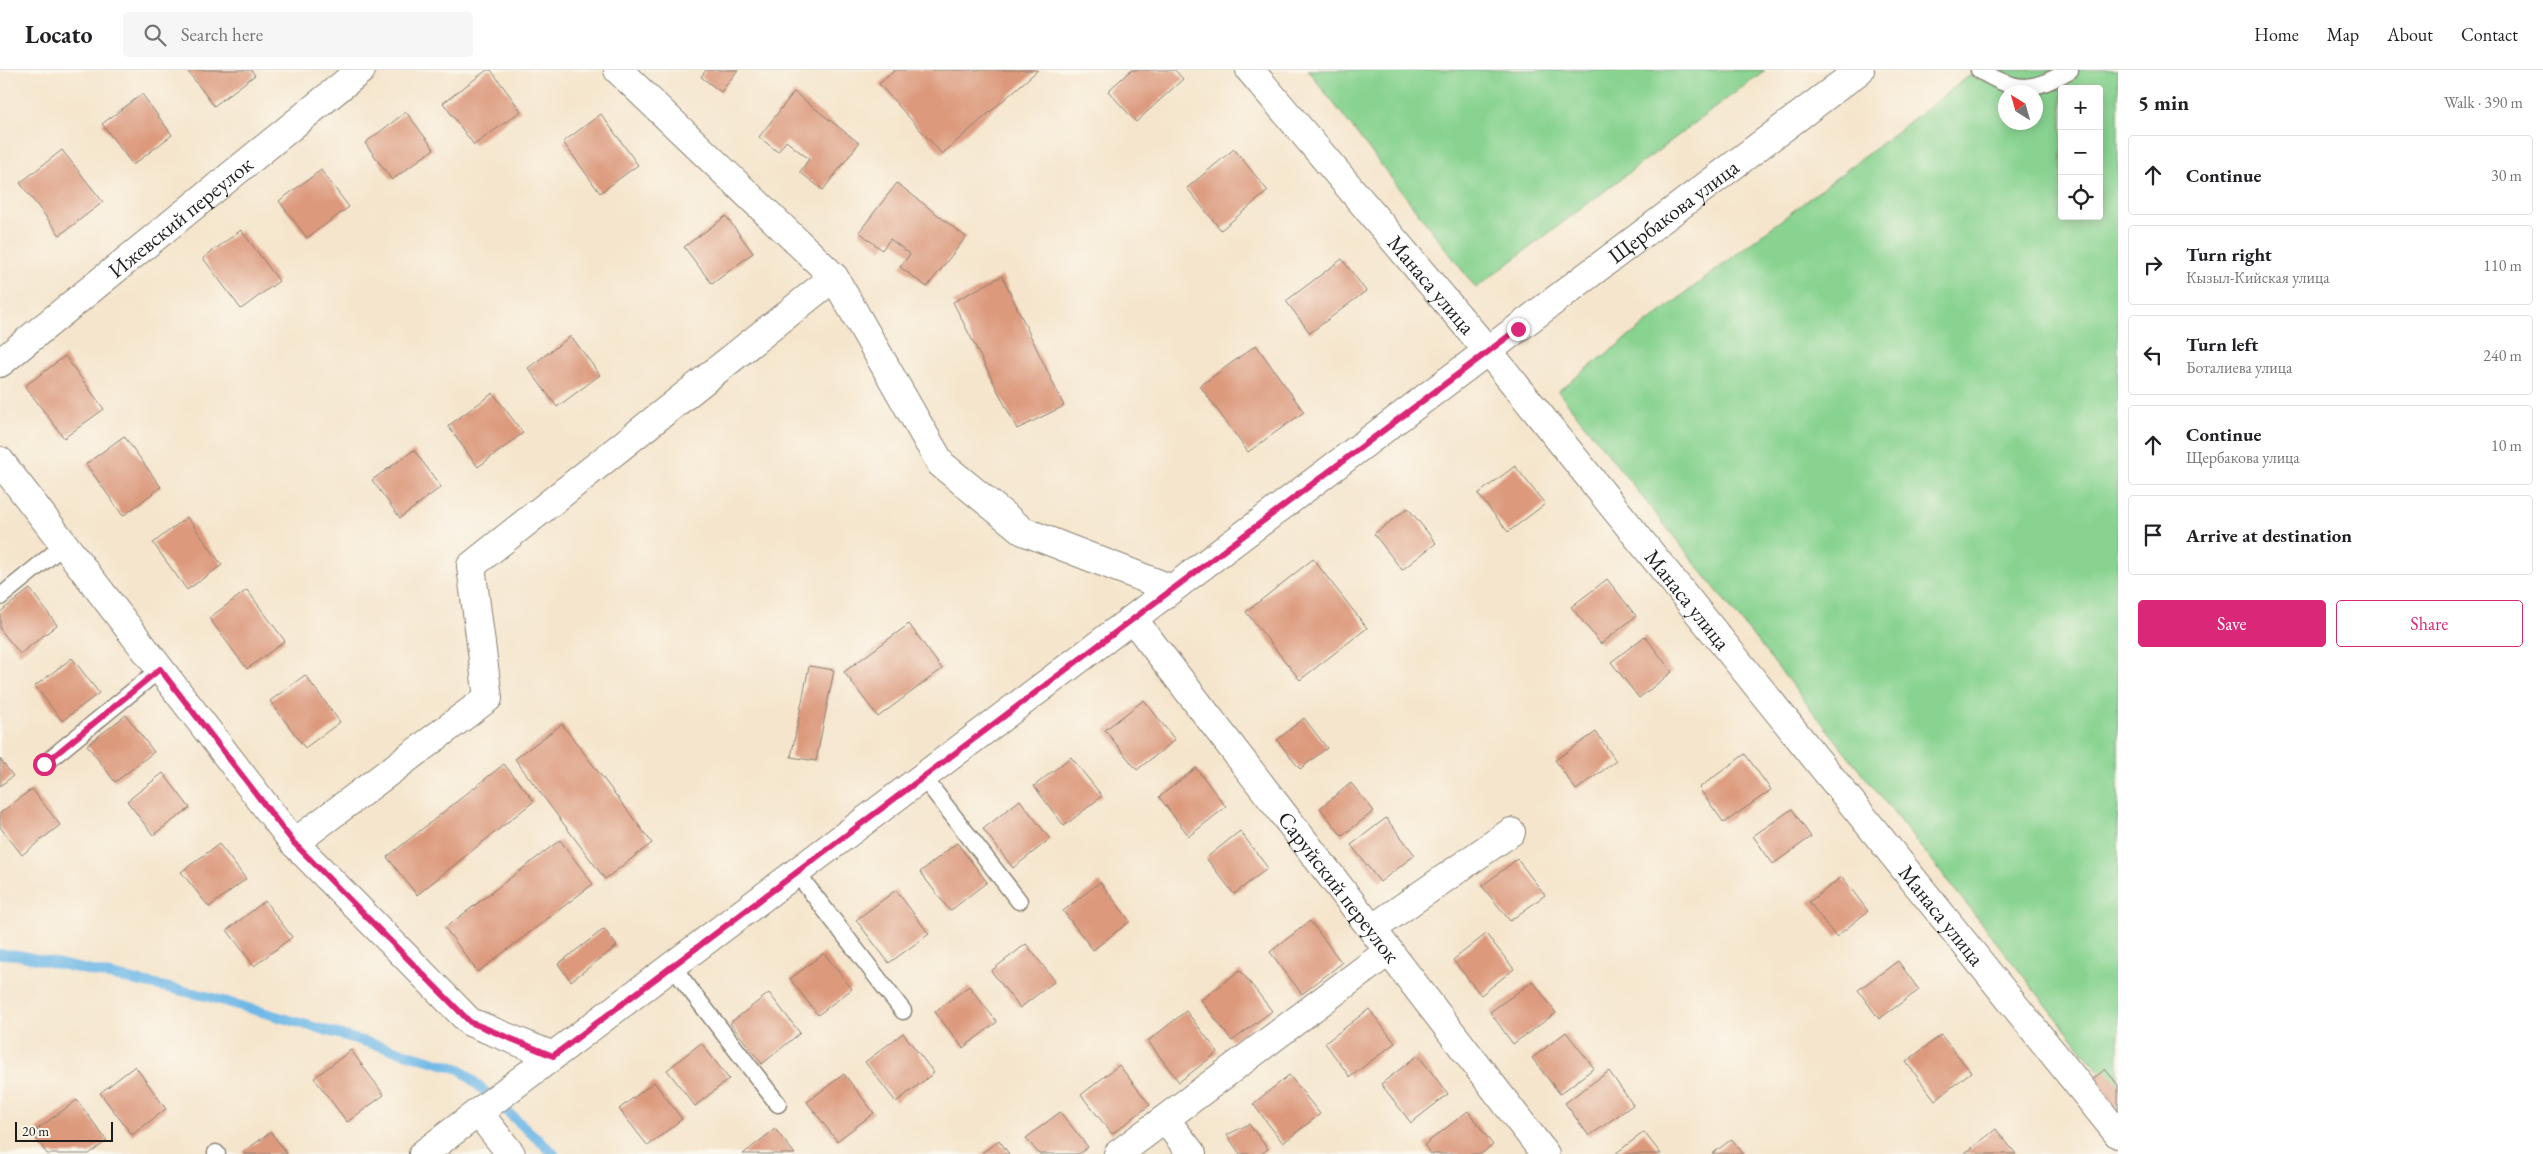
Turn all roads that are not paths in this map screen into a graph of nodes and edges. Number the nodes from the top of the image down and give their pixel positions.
1 (361, 70) edge
2 (618, 70) edge
3 (1250, 70) edge
4 (1860, 70) edge
5 (1979, 70) edge
6 (2070, 70) edge
7 (834, 277) junction
8 (1488, 351) junction
9 (0, 363) edge
10 (0, 462) edge
11 (64, 546) junction
12 (1172, 589) junction
13 (0, 597) edge
14 (1133, 619) junction
15 (160, 669) junction
16 (44, 764) dead end
17 (923, 777) junction
18 (1512, 832) dead end
19 (294, 843) junction
20 (796, 872) junction
21 (1019, 901) dead end
22 (1372, 929) junction
23 (1389, 951) junction
24 (672, 966) junction
25 (903, 1011) dead end
26 (553, 1056) junction
27 (778, 1104) dead end
28 (478, 1112) junction
29 (1165, 1119) junction
30 (2118, 1134) edge
31 (423, 1154) edge
32 (510, 1154) edge
33 (1118, 1154) edge
34 (1192, 1154) edge
35 (1546, 1154) edge

1 - 9 street, Ижевский переулок
2 - 7 street
3 - 8 street, Манаса улица
4 - 8 street, Щербакова улица
5 - 6 lane
7 - 12 street
7 - 19 street
8 - 12 street, Щербакова улица
8 - 30 street, Манаса улица
10 - 11 street
11 - 13 lane
11 - 15 street
12 - 14 street, Щербакова улица
14 - 17 street, Щербакова улица
14 - 22 street, Саруйский переулок
15 - 16 lane
15 - 19 street
17 - 20 street, Щербакова улица
17 - 21 lane
18 - 22 street
19 - 26 street
20 - 24 street, Щербакова улица
20 - 25 lane
22 - 23 street, Саруйский переулок
23 - 29 street
23 - 35 street, Саруйский переулок
24 - 26 street, Щербакова улица
24 - 27 lane
26 - 28 street, Щербакова улица
28 - 31 street, Щербакова улица
28 - 32 street
29 - 33 street
29 - 34 street

